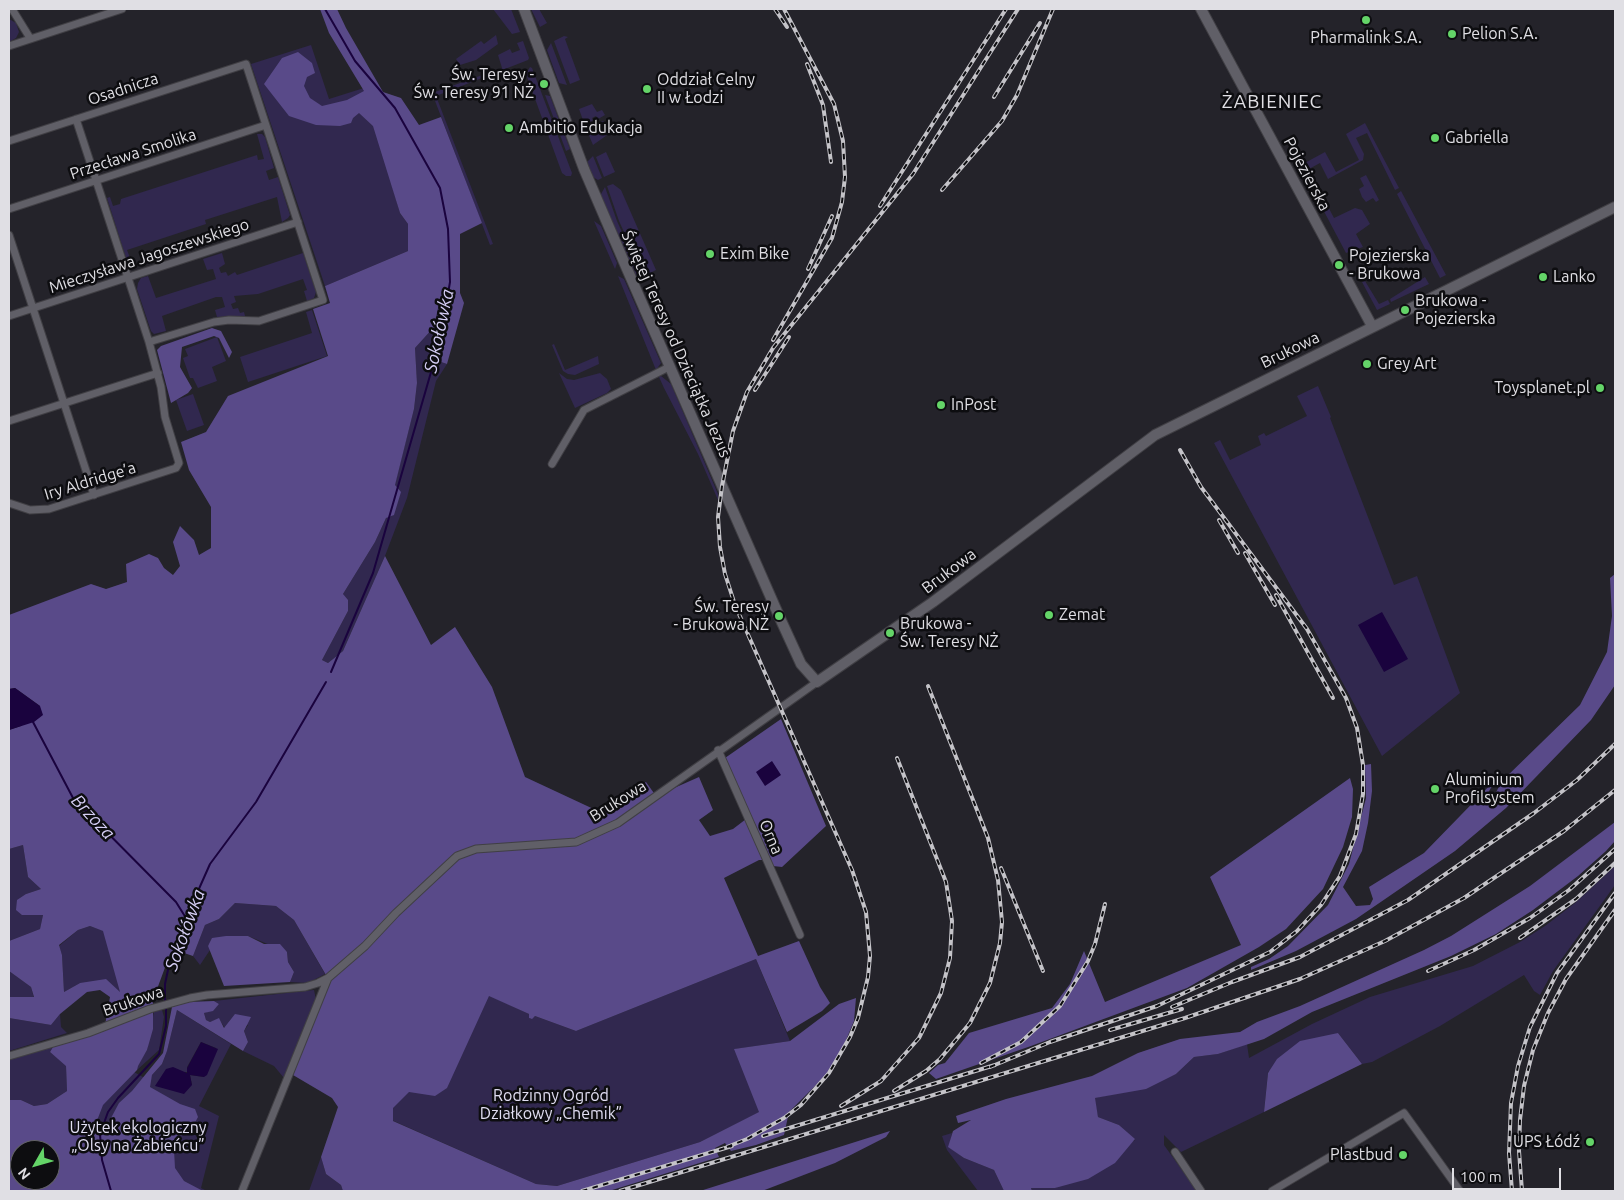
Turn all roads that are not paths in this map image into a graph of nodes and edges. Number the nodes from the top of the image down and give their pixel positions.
1 (12, 9) edge
2 (122, 9) edge
3 (524, 9) edge
4 (1201, 9) edge
5 (21, 24) junction
6 (30, 38) junction
7 (11, 45) edge
8 (76, 119) junction
9 (266, 125) junction
10 (9, 141) edge
11 (95, 180) junction
12 (1615, 207) edge
13 (9, 209) edge
14 (298, 222) junction
15 (9, 236) edge
16 (128, 278) junction
17 (32, 308) junction
18 (9, 316) edge
19 (1372, 326) junction
20 (149, 342) junction
21 (669, 367) junction
22 (158, 373) junction
23 (64, 404) junction
24 (9, 421) edge
25 (552, 464) dead end
26 (94, 495) junction
27 (9, 503) edge
28 (817, 682) junction
29 (718, 750) junction
30 (800, 935) dead end
31 (328, 978) junction
32 (9, 1056) edge
33 (1175, 1152) dead end
34 (242, 1191) edge
35 (1201, 1191) edge
36 (1272, 1191) edge
37 (1460, 1191) edge

1 - 5 street
2 - 6 street
3 - 21 street, Świętej Teresy od Dzieciątka Jezus
4 - 19 street, Pojezierska
5 - 6 street
5 - 7 street
6 - 7 street
8 - 9 street, Osadnicza
8 - 10 street, Osadnicza
8 - 11 street
9 - 11 street, Przecława Smolika
9 - 14 street
11 - 13 street, Przecława Smolika
11 - 16 street
12 - 19 street, Brukowa
14 - 16 street, Mieczysława Jagoszewskiego
14 - 20 street
15 - 17 street
16 - 17 street, Mieczysława Jagoszewskiego
16 - 20 street
17 - 18 street, Mieczysława Jagoszewskiego
17 - 23 street
19 - 28 street, Brukowa
20 - 22 street
21 - 25 street
21 - 28 street, Świętej Teresy od Dzieciątka Jezus
22 - 23 street
22 - 26 street, Iry Aldridge’a
23 - 24 street
23 - 26 street
26 - 27 street, Iry Aldridge’a
28 - 29 street, Brukowa
29 - 30 street, Orna
29 - 31 street, Brukowa
31 - 32 street, Brukowa
31 - 34 street, Brukowa
33 - 35 street
36 - 37 street

